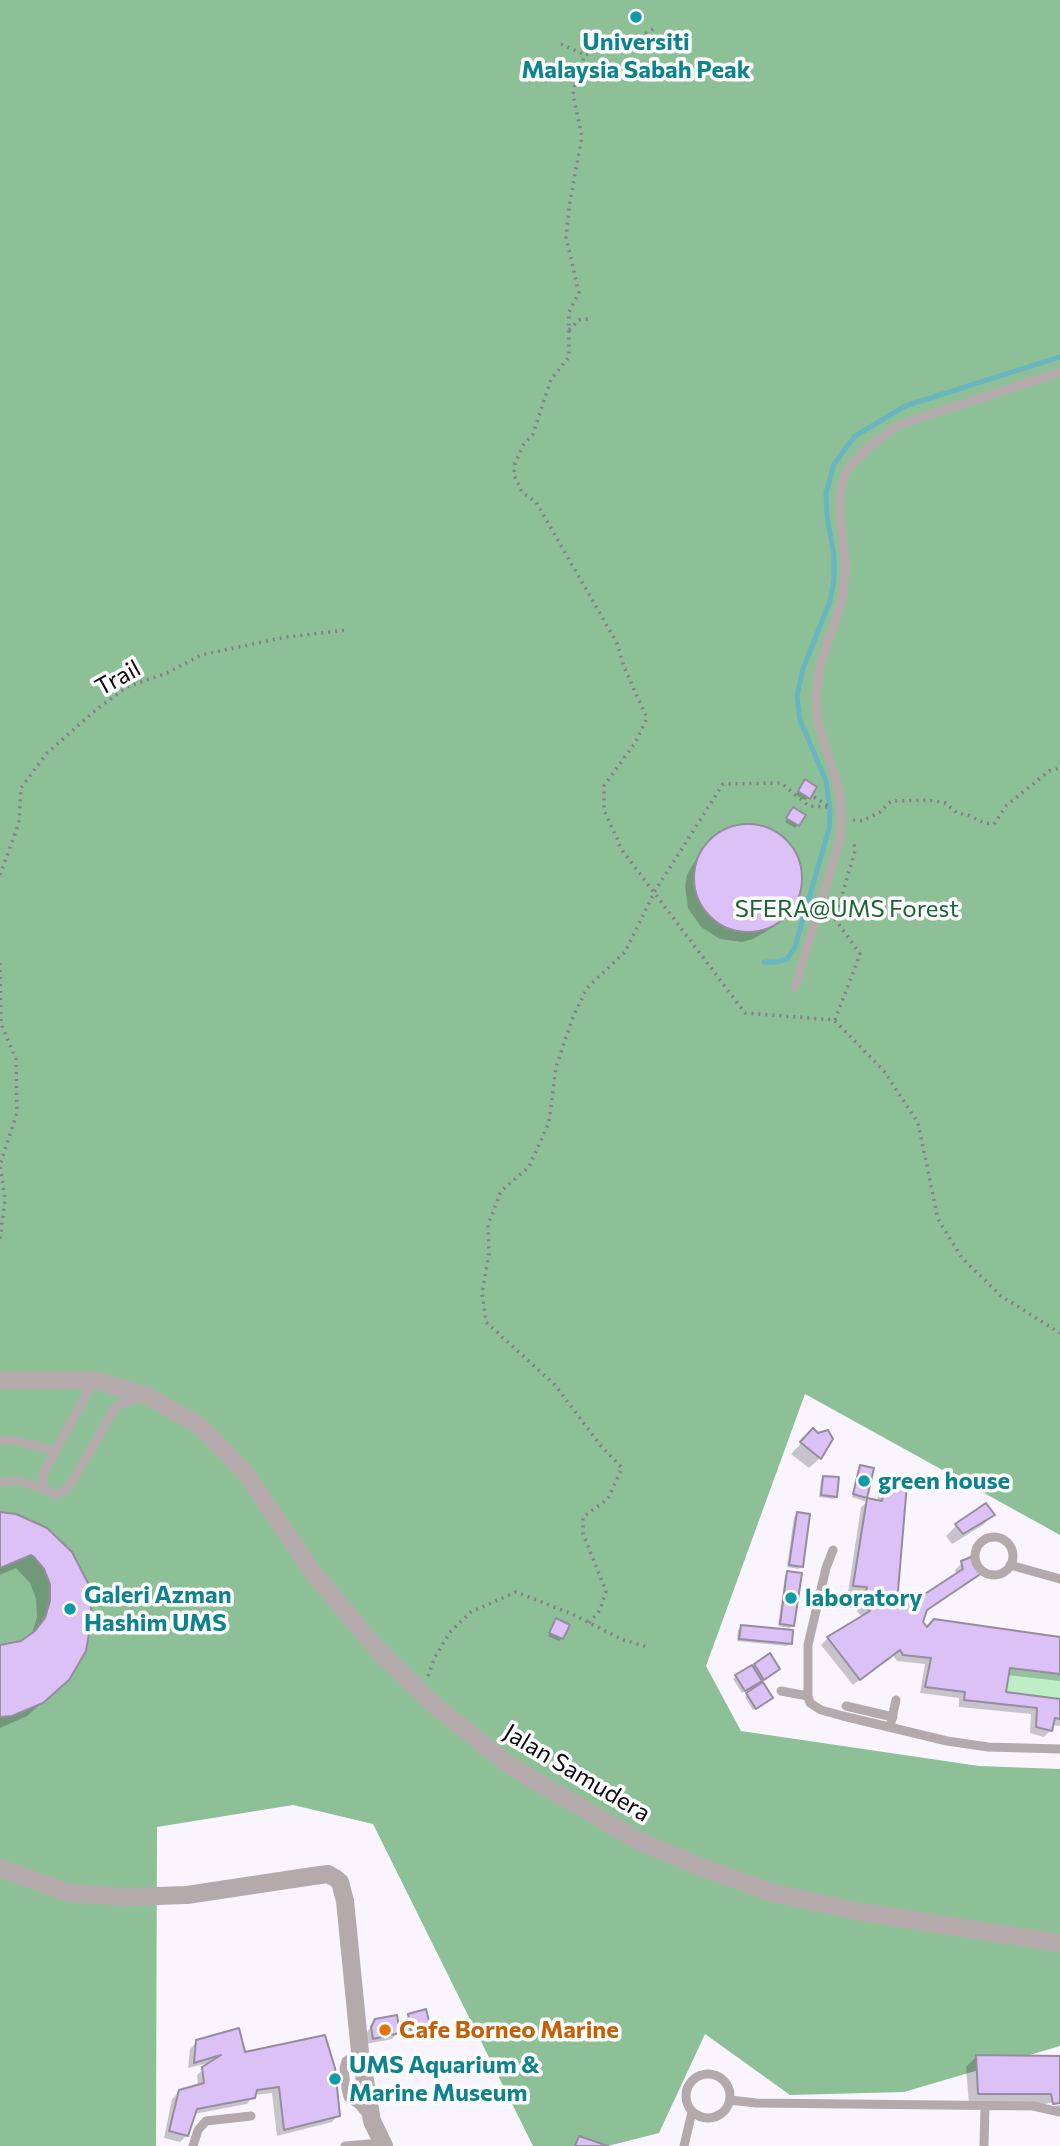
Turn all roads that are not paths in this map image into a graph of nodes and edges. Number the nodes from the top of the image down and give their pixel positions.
1 (1060, 372) edge
2 (796, 987) dead end
3 (0, 1380) edge
4 (94, 1380) junction
5 (148, 1396) junction
6 (0, 1440) edge
7 (56, 1451) junction
8 (0, 1482) edge
9 (44, 1489) junction
10 (833, 1550) dead end
11 (1010, 1565) junction
12 (1060, 1579) edge
13 (781, 1691) dead end
14 (808, 1696) junction
15 (897, 1700) dead end
16 (843, 1716) junction
17 (893, 1717) junction
18 (890, 1728) junction
19 (1060, 1749) edge
20 (0, 1868) edge
21 (1060, 1943) edge
22 (730, 2100) junction
23 (985, 2106) junction
24 (692, 2112) junction
25 (1060, 2112) edge
26 (251, 2116) dead end
27 (384, 2144) edge
28 (193, 2146) edge
29 (345, 2146) edge
30 (684, 2146) edge
31 (984, 2146) edge

1 - 2 lane
3 - 4 street, Jalan Samudera
4 - 5 street, Jalan Samudera
4 - 7 lane
5 - 9 lane
5 - 21 street, Jalan Samudera
6 - 7 lane
7 - 9 lane
8 - 9 lane
10 - 14 lane
11 - 11 lane
11 - 12 lane
13 - 14 lane
14 - 16 lane
15 - 17 lane
16 - 17 lane
16 - 18 lane
17 - 18 lane
18 - 19 lane
20 - 27 street
22 - 23 lane
22 - 24 lane
22 - 24 lane
23 - 25 lane
23 - 31 lane
24 - 30 lane
26 - 28 lane
27 - 29 lane

